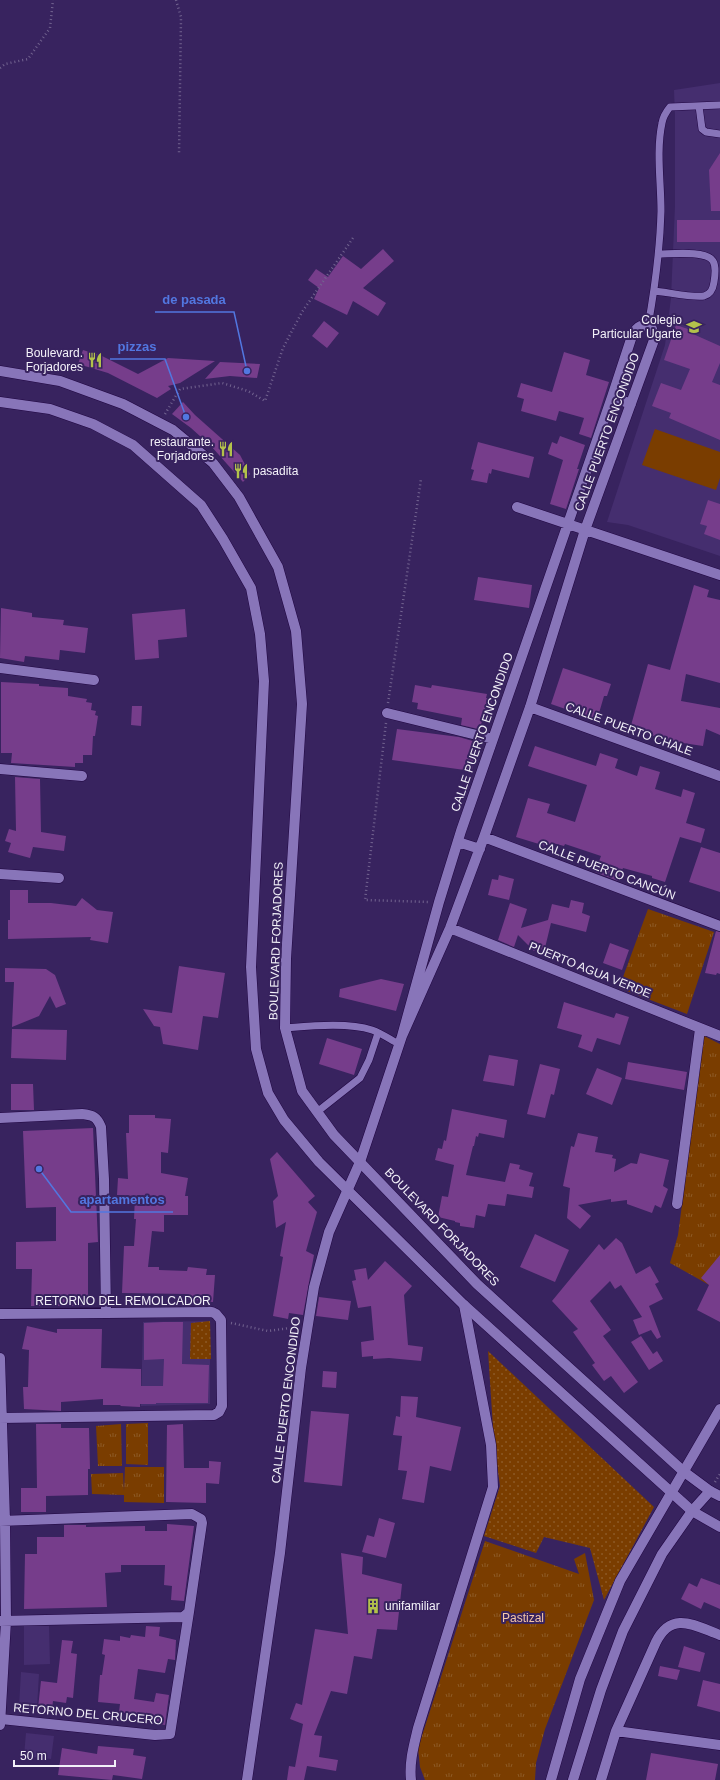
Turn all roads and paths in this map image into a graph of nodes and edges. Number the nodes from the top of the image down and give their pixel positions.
1 (54, 0) edge
2 (176, 0) edge
3 (0, 68) edge
4 (720, 105) edge
5 (699, 106) junction
6 (720, 134) edge
7 (179, 154) dead end
8 (353, 238) dead end
9 (659, 254) junction
10 (654, 291) junction
11 (648, 326) junction
12 (0, 371) edge
13 (612, 397) junction
14 (0, 402) edge
15 (631, 404) junction
16 (159, 423) junction
17 (517, 507) dead end
18 (568, 524) junction
19 (585, 530) junction
20 (720, 575) edge
21 (0, 668) edge
22 (94, 680) dead end
23 (530, 707) junction
24 (387, 713) dead end
25 (493, 739) junction
26 (0, 769) edge
27 (82, 776) dead end
28 (720, 776) edge
29 (484, 837) junction
30 (458, 842) junction
31 (480, 849) junction
32 (0, 874) edge
33 (59, 878) dead end
34 (720, 926) edge
35 (450, 928) junction
36 (285, 1028) junction
37 (700, 1029) junction
38 (378, 1033) junction
39 (720, 1036) edge
40 (401, 1040) junction
41 (317, 1112) junction
42 (0, 1118) edge
43 (360, 1162) junction
44 (348, 1190) junction
45 (677, 1204) dead end
46 (464, 1305) junction
47 (106, 1313) junction
48 (0, 1314) edge
49 (221, 1320) junction
50 (307, 1325) junction
51 (0, 1358) edge
52 (720, 1409) edge
53 (1, 1418) edge
54 (683, 1471) junction
55 (710, 1491) junction
56 (672, 1493) junction
57 (720, 1496) edge
58 (692, 1511) junction
59 (3, 1521) edge
60 (720, 1527) edge
61 (190, 1612) junction
62 (3, 1621) edge
63 (720, 1635) edge
64 (0, 1722) edge
65 (616, 1731) junction
66 (720, 1745) edge
67 (247, 1780) edge
68 (412, 1780) edge
69 (551, 1780) edge
70 (573, 1780) edge
71 (601, 1780) edge

1 - 3 path
2 - 7 path
4 - 5 lane
5 - 6 lane
5 - 9 lane
8 - 16 path
9 - 10 lane
9 - 10 lane
10 - 11 lane
11 - 13 street, CALLE PUERTO ENCONDIDO
11 - 15 street, CALLE PUERTO ENCONDIDO
12 - 16 street, BOULEVARD FORJADORES
13 - 15 street
13 - 18 street, CALLE PUERTO ENCONDIDO
14 - 44 street, BOULEVARD FORJADORES
15 - 19 street, CALLE PUERTO ENCONDIDO
16 - 36 street, BOULEVARD FORJADORES
17 - 18 street
18 - 19 street
18 - 25 street, CALLE PUERTO ENCONDIDO
19 - 20 street
19 - 23 street, CALLE PUERTO ENCONDIDO
21 - 22 street
23 - 28 street, CALLE PUERTO CHALE
23 - 29 street, CALLE PUERTO ENCONDIDO
24 - 25 street
25 - 30 street, CALLE PUERTO ENCONDIDO
26 - 27 street
29 - 31 street, CALLE PUERTO ENCONDIDO
29 - 34 street, CALLE PUERTO CANCÚN
30 - 31 street
30 - 40 street, CALLE PUERTO ENCONDIDO
31 - 35 street, CALLE PUERTO ENCONDIDO
32 - 33 street
35 - 37 street, PUERTO AGUA VERDE
35 - 40 street, CALLE PUERTO ENCONDIDO
36 - 38 lane
36 - 41 street, BOULEVARD FORJADORES
37 - 39 street, PUERTO AGUA VERDE
37 - 45 street
38 - 40 lane
38 - 41 lane
40 - 43 street, CALLE PUERTO ENCONDIDO
41 - 43 street, BOULEVARD FORJADORES
42 - 47 street
43 - 44 street, CALLE PUERTO ENCONDIDO
43 - 54 street, BOULEVARD FORJADORES
44 - 46 street, BOULEVARD FORJADORES
44 - 50 street, CALLE PUERTO ENCONDIDO
46 - 56 street, BOULEVARD FORJADORES
46 - 68 street
47 - 48 street, RETORNO DEL REMOLCADOR
47 - 49 street, RETORNO DEL REMOLCADOR
49 - 50 path
49 - 53 street, RETORNO DEL REMOLCADOR
50 - 67 street, CALLE PUERTO ENCONDIDO
51 - 53 street
52 - 54 street
53 - 59 street
54 - 55 street, BOULEVARD FORJADORES
54 - 56 street
55 - 57 street, BOULEVARD FORJADORES
55 - 58 street
56 - 58 street, BOULEVARD FORJADORES
56 - 69 street
58 - 60 street, BOULEVARD FORJADORES
58 - 70 street
59 - 61 street
59 - 62 street
61 - 62 street
61 - 64 street, RETORNO DEL CRUCERO
62 - 64 street
63 - 65 street
65 - 66 street
65 - 71 street

